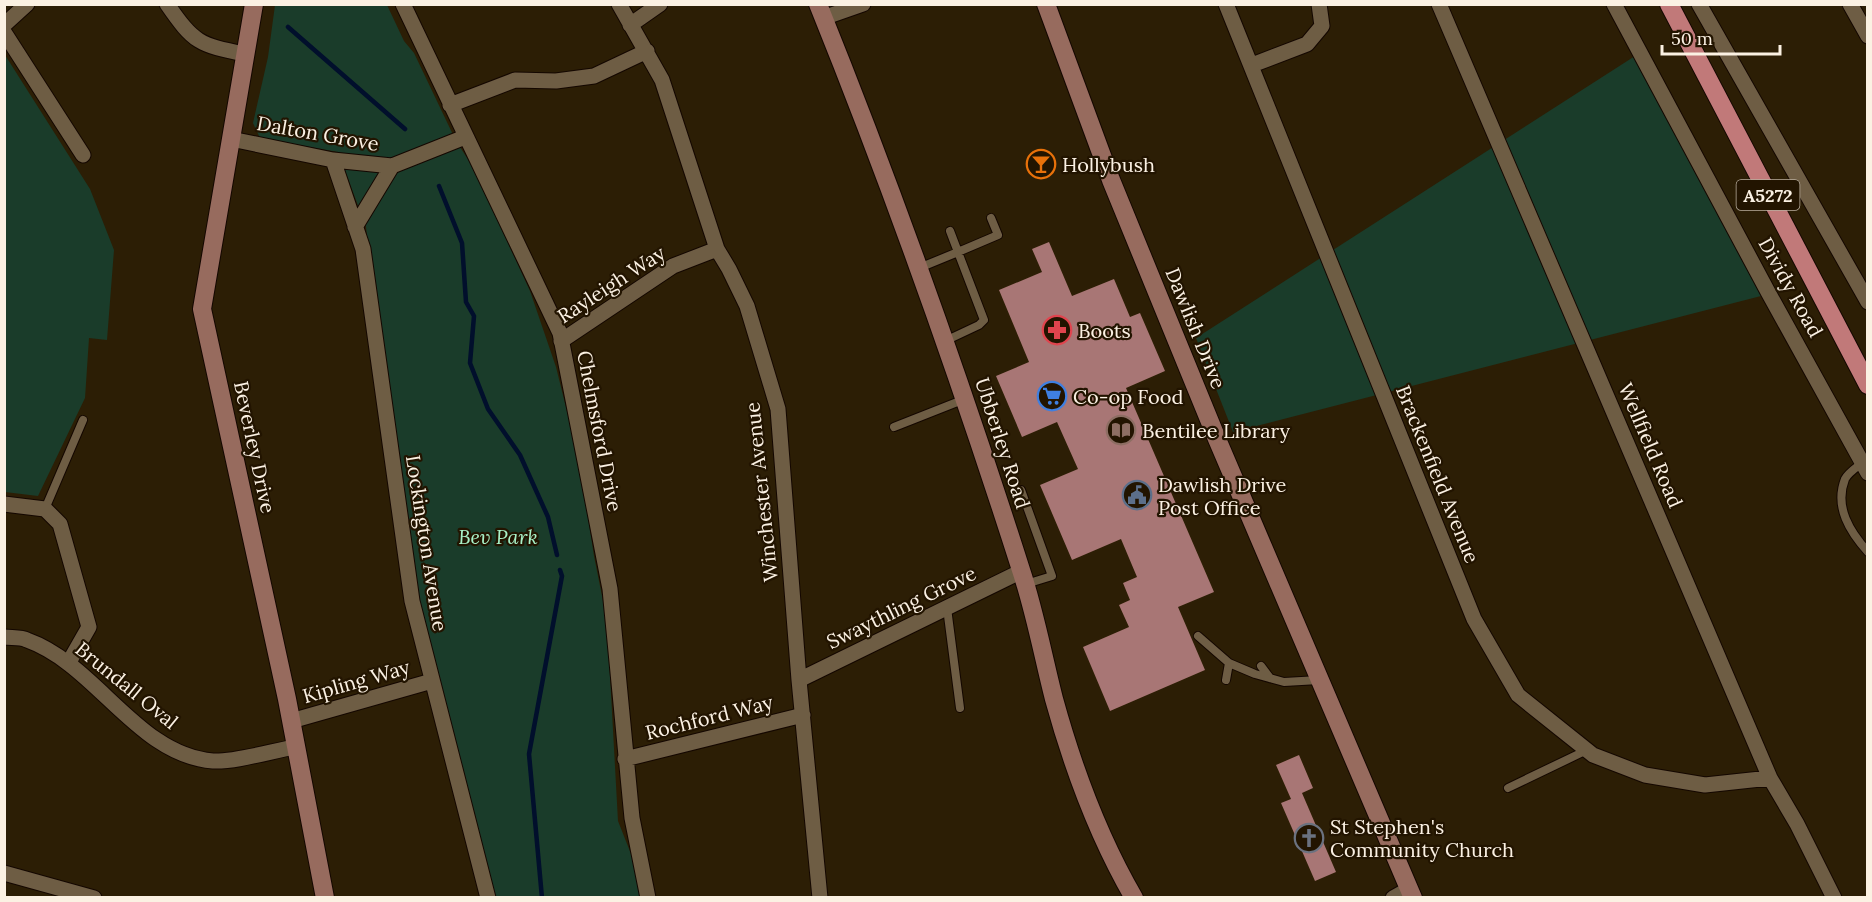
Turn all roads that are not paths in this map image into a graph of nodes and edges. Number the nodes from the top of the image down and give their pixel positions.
1 (27, 4) edge
2 (167, 4) edge
3 (254, 4) edge
4 (403, 4) edge
5 (619, 4) edge
6 (660, 4) edge
7 (863, 4) edge
8 (1227, 4) edge
9 (1319, 4) edge
10 (1439, 4) edge
11 (1614, 4) edge
12 (1669, 4) edge
13 (1700, 4) edge
14 (1850, 4) edge
15 (1050, 6) edge
16 (821, 11) edge
17 (4, 25) edge
18 (630, 25) junction
19 (4, 32) edge
20 (1868, 36) edge
21 (646, 51) junction
22 (245, 54) junction
23 (1252, 65) junction
24 (450, 105) junction
25 (465, 137) junction
26 (231, 139) junction
27 (83, 155) dead end
28 (333, 160) junction
29 (392, 166) junction
30 (991, 218) dead end
31 (355, 227) junction
32 (950, 231) dead end
33 (717, 249) junction
34 (958, 252) junction
35 (918, 269) junction
36 (1868, 302) edge
37 (561, 341) junction
38 (944, 342) junction
39 (1868, 386) edge
40 (965, 399) junction
41 (83, 420) dead end
42 (894, 427) dead end
43 (1865, 468) edge
44 (1020, 490) dead end
45 (4, 504) edge
46 (45, 510) junction
47 (1868, 552) edge
48 (1024, 578) junction
49 (947, 608) junction
50 (1198, 636) dead end
51 (4, 637) edge
52 (69, 662) junction
53 (1229, 663) junction
54 (1261, 666) dead end
55 (1270, 678) junction
56 (1321, 679) junction
57 (799, 680) junction
58 (1226, 680) dead end
59 (432, 681) junction
60 (960, 708) dead end
61 (803, 715) junction
62 (291, 721) junction
63 (295, 747) junction
64 (1587, 750) junction
65 (625, 759) junction
66 (1770, 778) junction
67 (1508, 788) dead end
68 (4, 873) edge
69 (1411, 893) edge
70 (94, 897) edge
71 (325, 897) edge
72 (488, 897) edge
73 (648, 897) edge
74 (820, 897) edge
75 (1134, 897) edge
76 (1393, 897) edge
77 (1834, 897) edge

1 - 17 street
2 - 22 street
3 - 22 street, Beverley Drive
4 - 24 street, Chelmsford Drive
5 - 18 street, Winchester Avenue
6 - 18 street
7 - 16 street
8 - 23 street, Brackenfield Avenue
9 - 23 street
10 - 66 street, Wellfield Road
11 - 43 street, Dividy Road
12 - 39 main road, Dividy Road / A5272
13 - 36 street
14 - 20 street
15 - 56 street, Dawlish Drive
16 - 35 street, Ubberley Road
18 - 21 street, Winchester Avenue
19 - 27 street
21 - 24 street
21 - 33 street, Winchester Avenue
22 - 26 street, Beverley Drive
23 - 64 street, Brackenfield Avenue
24 - 25 street, Chelmsford Drive
25 - 29 street, Dalton Grove
25 - 37 street, Chelmsford Drive
26 - 28 street, Dalton Grove
26 - 62 street, Beverley Drive
28 - 29 street, Dalton Grove
28 - 31 street, Lockington Avenue
29 - 31 street
30 - 34 lane
31 - 59 street, Lockington Avenue
32 - 34 lane
33 - 37 street, Rayleigh Way
33 - 57 street, Winchester Avenue
34 - 35 lane
34 - 38 lane
35 - 38 street, Ubberley Road
37 - 65 street, Chelmsford Drive
38 - 40 street, Ubberley Road
40 - 42 lane
40 - 48 street, Ubberley Road
41 - 46 lane
43 - 47 lane, Dividy Road
44 - 48 lane
45 - 46 street
46 - 52 street
48 - 49 street, Swaythling Grove
48 - 75 street, Ubberley Road
49 - 57 street, Swaythling Grove
49 - 60 lane
50 - 53 lane
51 - 52 street, Brundall Oval
52 - 63 street, Brundall Oval
53 - 55 lane
53 - 58 lane
54 - 55 lane
55 - 56 lane
56 - 69 street, Dawlish Drive
57 - 61 street, Winchester Avenue
59 - 62 street, Kipling Way
59 - 72 street, Lockington Avenue
61 - 65 street, Rochford Way
61 - 74 street, Winchester Avenue
62 - 63 street, Beverley Drive
63 - 71 street, Beverley Drive
64 - 66 street, Brackenfield Avenue
64 - 67 lane
65 - 73 street, Chelmsford Drive
66 - 77 street, Wellfield Road
68 - 70 street
69 - 76 street

